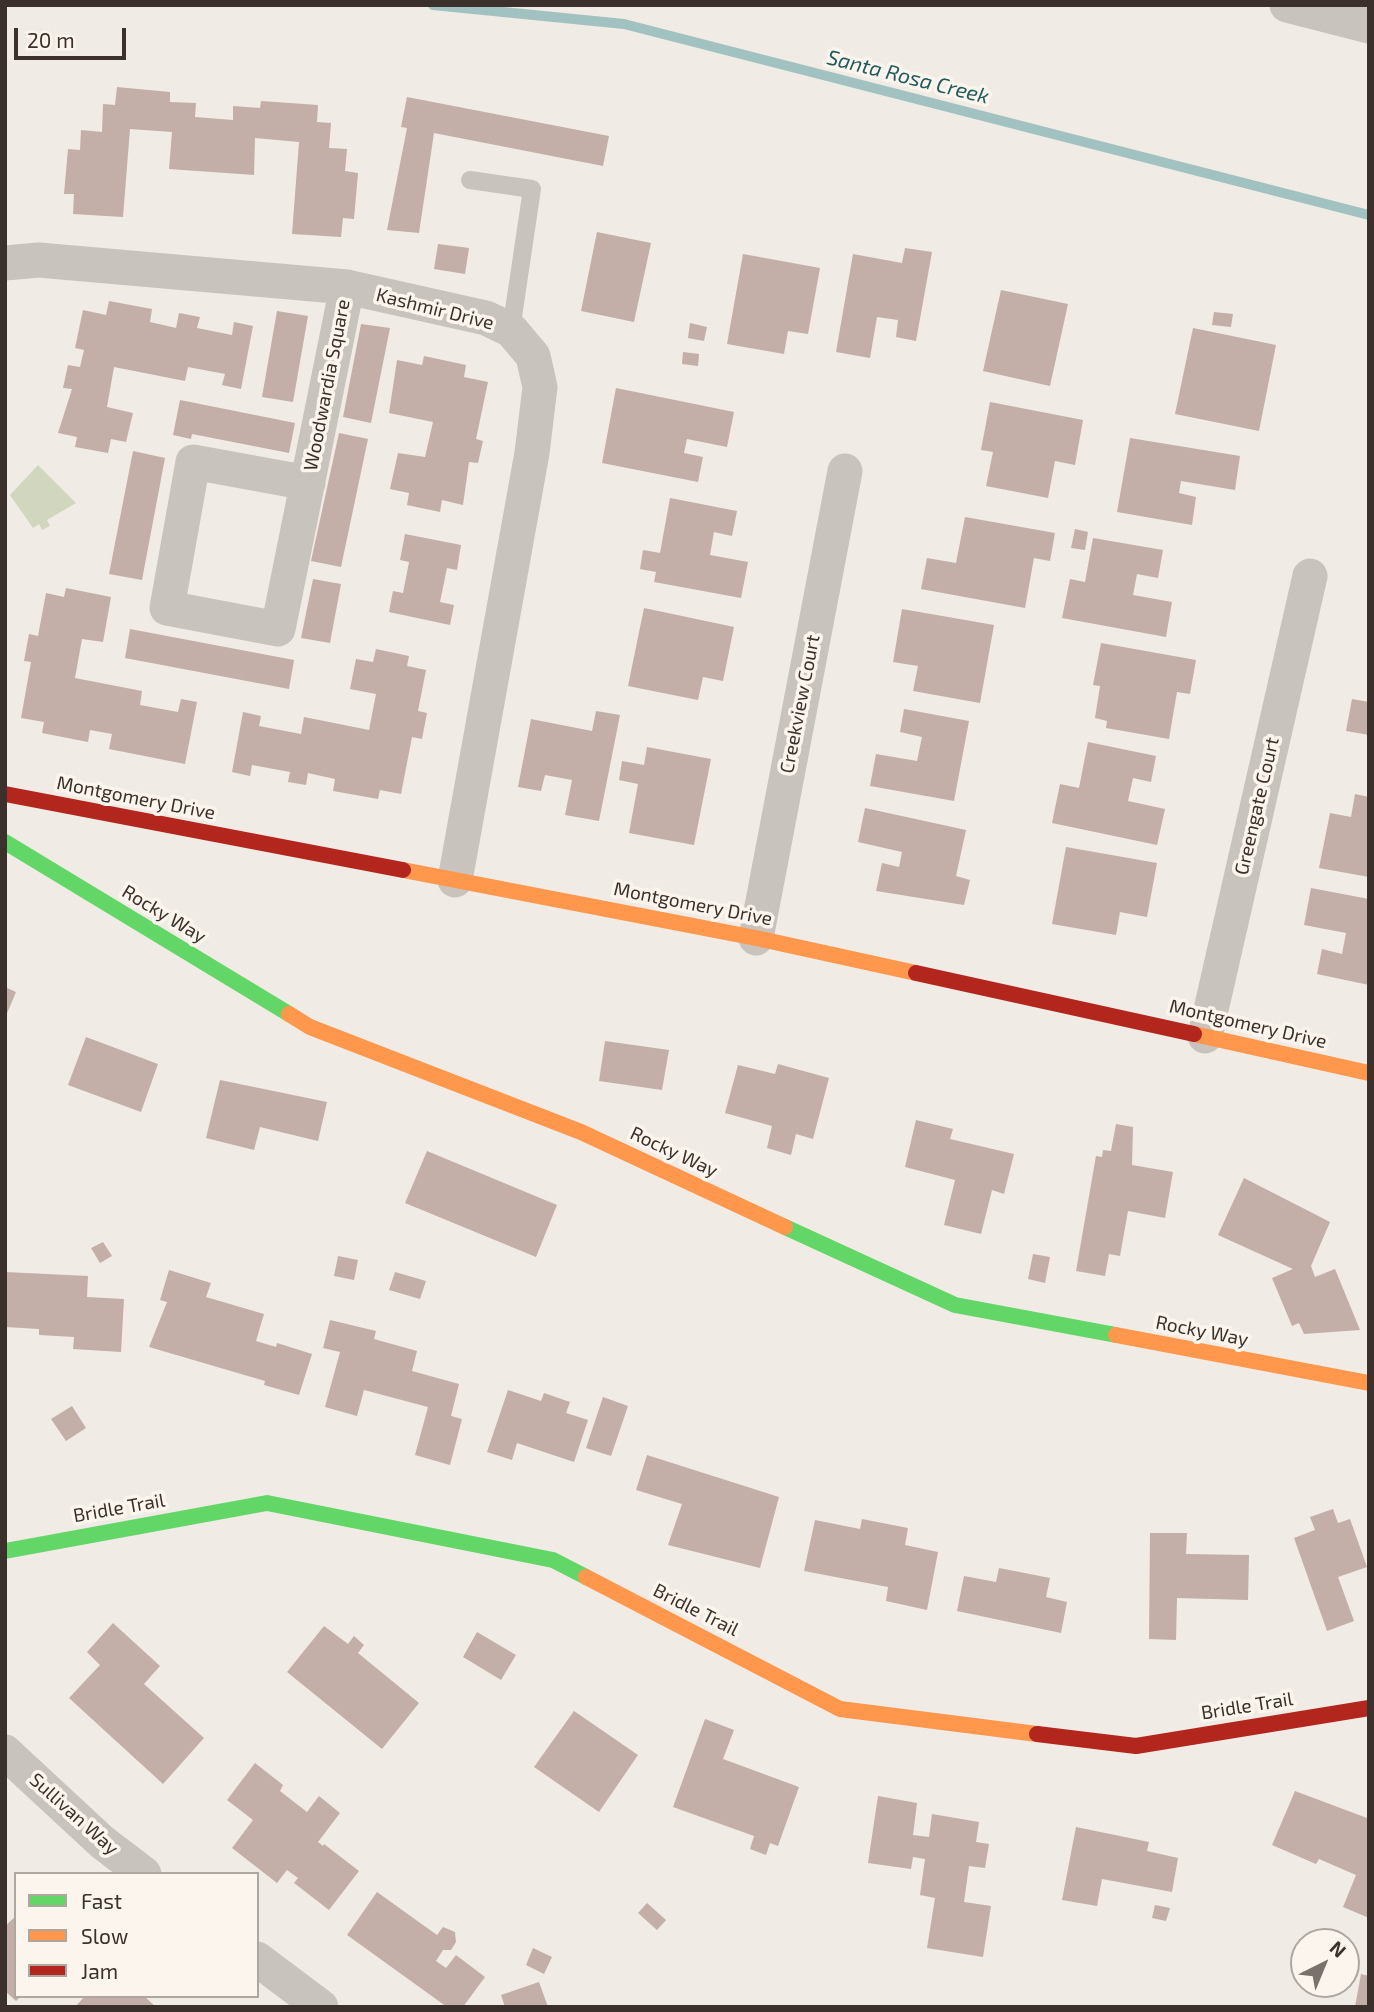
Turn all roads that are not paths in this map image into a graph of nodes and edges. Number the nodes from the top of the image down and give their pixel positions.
1 (1287, 5) edge
2 (1331, 11) edge
3 (1369, 26) edge
4 (470, 180) dead end
5 (5, 263) edge
6 (347, 287) junction
7 (511, 330) junction
8 (845, 471) dead end
9 (308, 483) junction
10 (1310, 576) dead end
11 (5, 794) edge
12 (5, 842) edge
13 (455, 880) junction
14 (756, 938) junction
15 (1205, 1036) junction
16 (1369, 1073) edge
17 (1369, 1383) edge
18 (5, 1551) edge
19 (1369, 1707) edge
20 (5, 1752) edge
21 (141, 1872) edge
22 (259, 1960) edge
23 (321, 2007) edge

1 - 2 street
2 - 3 street
4 - 7 lane
5 - 6 street, Kashmir Drive
6 - 7 street, Kashmir Drive
6 - 9 street, Woodwardia Square
7 - 13 street, Kashmir Drive
8 - 14 street, Creekview Court
9 - 9 street, Woodwardia Square
10 - 15 street, Greengate Court
11 - 13 street, Montgomery Drive
12 - 17 street, Rocky Way
13 - 14 street, Montgomery Drive
14 - 15 street, Montgomery Drive
15 - 16 street, Montgomery Drive
18 - 19 street, Bridle Trail
20 - 21 street, Sullivan Way
22 - 23 street

